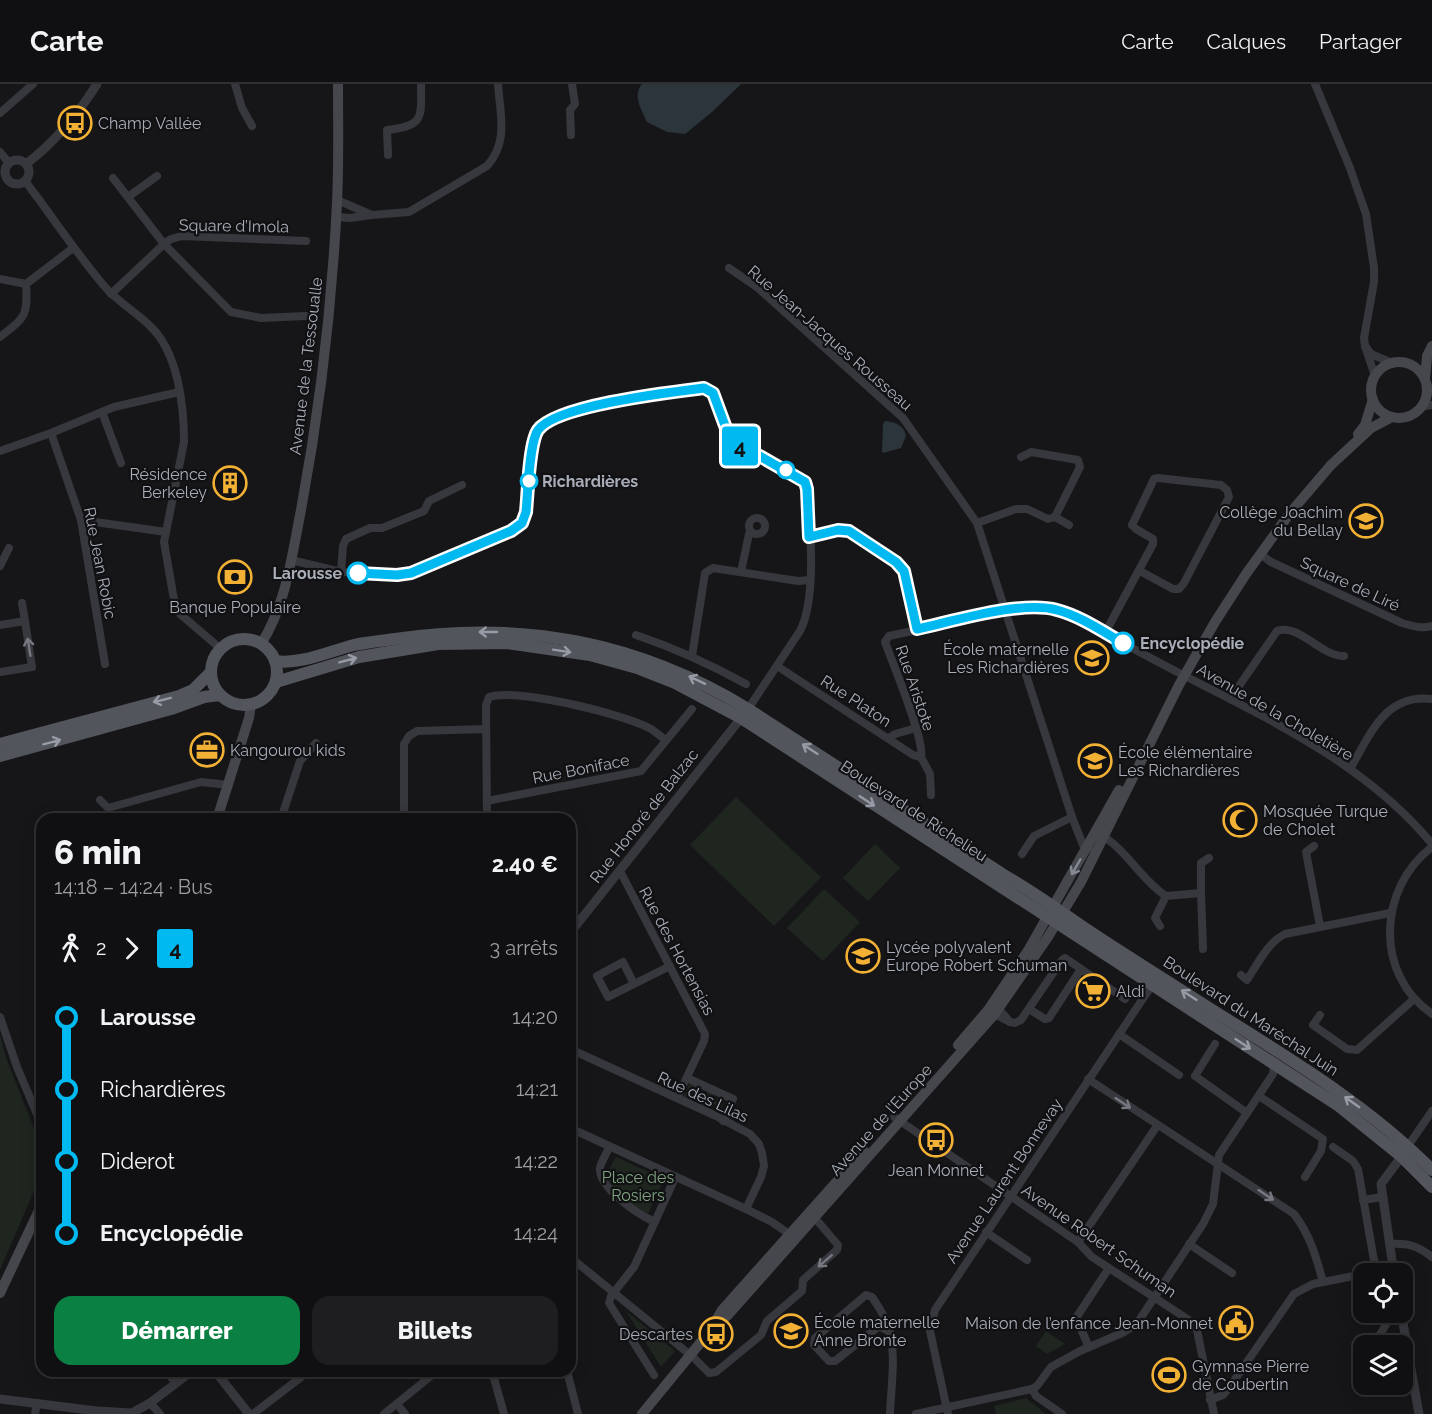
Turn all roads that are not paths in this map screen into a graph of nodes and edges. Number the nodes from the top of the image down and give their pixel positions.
1 (33, 84) edge
2 (97, 84) edge
3 (236, 84) edge
4 (338, 84) edge
5 (421, 84) edge
6 (498, 84) edge
7 (572, 84) edge
8 (1315, 84) edge
9 (0, 113) edge
10 (252, 126) dead end
11 (571, 135) dead end
12 (0, 152) edge
13 (388, 155) dead end
14 (9, 162) junction
15 (26, 164) junction
16 (157, 176) dead end
17 (113, 178) dead end
18 (8, 179) junction
19 (25, 181) junction
20 (0, 186) edge
21 (128, 197) junction
22 (337, 200) junction
23 (372, 215) junction
24 (336, 217) junction
25 (306, 241) dead end
26 (164, 244) junction
27 (74, 248) junction
28 (729, 268) dead end
29 (0, 279) edge
30 (26, 284) junction
31 (111, 294) junction
32 (306, 316) dead end
33 (0, 337) edge
34 (1432, 345) edge
35 (1365, 346) junction
36 (1392, 363) junction
37 (1407, 363) junction
38 (1375, 376) junction
39 (1428, 385) edge
40 (179, 392) junction
41 (1373, 399) junction
42 (1426, 406) edge
43 (102, 411) junction
44 (1392, 417) junction
45 (51, 433) junction
46 (1347, 450) junction
47 (0, 451) edge
48 (1021, 457) dead end
49 (121, 463) dead end
50 (462, 485) dead end
51 (1055, 517) junction
52 (81, 520) junction
53 (977, 523) junction
54 (1069, 525) dead end
55 (166, 532) junction
56 (751, 532) dead end
57 (809, 537) junction
58 (9, 548) dead end
59 (1260, 554) junction
60 (291, 560) junction
61 (0, 566) edge
62 (1140, 571) junction
63 (341, 572) junction
64 (741, 572) junction
65 (810, 580) junction
66 (22, 603) dead end
67 (1005, 610) junction
68 (25, 621) junction
69 (0, 625) edge
70 (1432, 626) edge
71 (917, 629) junction
72 (1105, 633) junction
73 (636, 636) dead end
74 (261, 644) junction
75 (221, 649) junction
76 (692, 656) junction
77 (1344, 656) dead end
78 (275, 661) junction
79 (105, 664) dead end
80 (777, 666) junction
81 (0, 672) edge
82 (211, 672) junction
83 (1185, 676) junction
84 (276, 682) junction
85 (746, 684) dead end
86 (220, 695) junction
87 (1230, 699) junction
88 (1432, 699) edge
89 (251, 705) junction
90 (692, 709) dead end
91 (744, 713) junction
92 (916, 728) junction
93 (486, 729) junction
94 (889, 738) junction
95 (666, 740) junction
96 (316, 743) dead end
97 (0, 744) edge
98 (0, 756) edge
99 (921, 757) junction
100 (1350, 769) junction
101 (229, 785) junction
102 (931, 795) dead end
103 (100, 800) dead end
104 (487, 801) junction
105 (219, 813) edge
106 (283, 813) edge
107 (404, 813) edge
108 (487, 813) edge
109 (1071, 817) junction
110 (1100, 834) junction
111 (1314, 846) dead end
112 (1432, 846) edge
113 (1091, 850) junction
114 (1022, 855) dead end
115 (1209, 858) dead end
116 (620, 871) junction
117 (1201, 893) junction
118 (1166, 896) junction
119 (1053, 912) junction
120 (1390, 913) junction
121 (576, 926) edge
122 (1160, 926) dead end
123 (1320, 926) junction
124 (1070, 931) joint
125 (1203, 949) dead end
126 (670, 966) junction
127 (1081, 969) junction
128 (1240, 975) dead end
129 (634, 984) junction
130 (1152, 985) junction
131 (1000, 994) junction
132 (1125, 999) dead end
133 (1414, 999) junction
134 (1029, 1009) junction
135 (996, 1011) junction
136 (1432, 1014) edge
137 (1320, 1015) dead end
138 (0, 1017) edge
139 (1119, 1034) junction
140 (1215, 1044) dead end
141 (576, 1052) edge
142 (1274, 1065) junction
143 (1179, 1075) dead end
144 (687, 1078) junction
145 (1088, 1079) junction
146 (1259, 1096) junction
147 (677, 1098) junction
148 (1432, 1111) edge
149 (36, 1112) edge
150 (1247, 1113) junction
151 (897, 1119) junction
152 (723, 1121) junction
153 (1157, 1126) junction
154 (576, 1131) edge
155 (609, 1147) junction
156 (1333, 1147) dead end
157 (1405, 1151) junction
158 (1216, 1165) junction
159 (1432, 1170) edge
160 (1305, 1177) dead end
161 (675, 1178) junction
162 (1432, 1187) edge
163 (1011, 1195) junction
164 (1382, 1197) junction
165 (1363, 1200) junction
166 (746, 1209) junction
167 (36, 1217) edge
168 (814, 1217) junction
169 (655, 1222) junction
170 (986, 1232) junction
171 (789, 1234) junction
172 (1078, 1242) junction
173 (1190, 1244) junction
174 (1390, 1244) junction
175 (1432, 1257) edge
176 (1027, 1260) dead end
177 (576, 1262) edge
178 (1371, 1263) edge
179 (1393, 1263) edge
180 (1109, 1268) junction
181 (1232, 1273) dead end
182 (1353, 1276) edge
183 (1323, 1282) junction
184 (0, 1293) edge
185 (614, 1293) junction
186 (1154, 1297) junction
187 (1403, 1323) edge
188 (710, 1331) junction
189 (890, 1332) junction
190 (1089, 1347) junction
191 (690, 1355) junction
192 (654, 1375) dead end
193 (171, 1377) edge
194 (184, 1377) edge
195 (220, 1377) edge
196 (301, 1377) edge
197 (429, 1377) edge
198 (494, 1377) edge
199 (569, 1377) edge
200 (176, 1383) junction
201 (1032, 1389) junction
202 (0, 1399) edge
203 (1210, 1400) junction
204 (37, 1403) junction
205 (150, 1403) junction
206 (397, 1404) junction
207 (948, 1411) edge
208 (96, 1412) edge
209 (35, 1414) edge
210 (160, 1414) edge
211 (251, 1414) edge
212 (384, 1414) edge
213 (405, 1414) edge
214 (504, 1414) edge
215 (578, 1414) edge
216 (642, 1414) edge
217 (890, 1414) edge
218 (916, 1414) edge
219 (1062, 1414) edge
220 (1214, 1414) edge
221 (1419, 1414) edge

1 - 9 street
2 - 15 street
3 - 10 street
4 - 22 main road, Avenue de la Tessoualle
5 - 13 street
6 - 23 street
7 - 11 street
8 - 35 street
12 - 14 street
14 - 15 street
14 - 18 street
15 - 19 street
16 - 21 street
17 - 21 street
18 - 19 street
18 - 20 street
19 - 27 street
21 - 26 street
22 - 23 street
22 - 24 main road, Avenue de la Tessoualle
23 - 24 street
24 - 60 main road, Avenue de la Tessoualle
25 - 26 street, Square d’Imola
26 - 31 street, Square d’Imola
26 - 32 street
27 - 30 street
27 - 31 street
28 - 53 street, Rue Jean-Jacques Rousseau
29 - 30 street
30 - 33 street
31 - 40 street
34 - 37 main road
34 - 39 main road
35 - 36 street
35 - 38 street
36 - 37 main road
36 - 38 main road
37 - 39 main road
38 - 41 main road
39 - 42 main road
40 - 43 street
40 - 55 street
41 - 44 main road
41 - 46 main road
42 - 44 main road
43 - 45 street
43 - 49 street
44 - 46 main road
45 - 47 street
45 - 52 street, Rue Jean Robic
46 - 59 main road
48 - 51 street
50 - 63 street
51 - 53 street
51 - 54 street
52 - 55 street
52 - 79 street, Rue Jean Robic
53 - 67 street, Rue Jean-Jacques Rousseau
55 - 75 street
56 - 64 street
57 - 63 street
57 - 65 street
57 - 71 street
58 - 61 street
59 - 70 street, Square de Liré
59 - 83 main road
60 - 63 street
60 - 74 main road, Avenue de la Tessoualle
62 - 62 street
62 - 72 street
64 - 65 street
64 - 76 street
65 - 80 street
66 - 68 street
67 - 71 street, Rue Aristote
67 - 72 street, Rue Aristote
67 - 109 street, Rue Jean-Jacques Rousseau
68 - 69 street
81 -> 68 street
71 - 92 street, Rue Aristote
72 - 83 street, Avenue de la Choletière
73 - 76 street
74 - 75 main road
74 - 78 main road
75 - 82 main road
76 - 85 street
77 - 87 street
78 - 84 main road
91 -> 78 main road, Boulevard de Richelieu
80 - 91 street
80 - 94 street, Rue Platon
82 - 86 main road
82 -> 97 main road
83 - 87 street, Avenue de la Choletière
83 - 110 main road
84 - 89 main road
84 -> 91 main road, Boulevard de Richelieu
86 - 89 main road
98 -> 86 main road
87 - 100 street, Avenue de la Choletière
88 - 100 street
89 - 101 main road
90 - 95 street, Rue Boniface
91 - 116 street, Rue Honoré de Balzac
91 -> 119 main road, Boulevard de Richelieu
119 -> 91 main road, Boulevard de Richelieu
92 - 94 street
92 - 99 street, Rue Aristote
93 - 95 street
93 - 104 street
93 - 107 street
94 - 99 street, Rue Platon
95 - 104 street, Rue Boniface
96 - 106 street
99 - 102 street, Rue Aristote
100 - 112 street, Avenue de la Choletière
101 - 103 street
101 - 105 main road
104 - 108 street
109 - 113 street, Rue Jean-Jacques Rousseau
109 - 114 street
110 - 113 main road
110 - 118 street
111 - 123 street
112 - 120 street
113 - 119 main road
115 - 117 street
116 - 121 street, Rue Honoré de Balzac
116 - 126 street, Rue des Hortensias
117 - 118 street
117 - 125 street
118 - 122 street
119 - 124 main road, Boulevard de Richelieu
119 - 131 main road, Avenue de l’Europe
119 - 135 main road, Avenue de l’Europe
157 -> 119 main road, Boulevard du Maréchal Juin
120 - 123 street
120 - 133 street
123 - 128 street
124 - 130 main road, Boulevard du Maréchal Juin
126 - 129 street
126 - 144 street, Rue des Hortensias
127 - 132 street
127 - 134 street
127 - 134 street
129 - 129 street
130 - 139 street, Avenue Laurent Bonnevay
130 -> 142 main road, Boulevard du Maréchal Juin
131 - 135 street
131 - 151 main road, Avenue de l’Europe
133 - 136 street
133 - 137 street
134 - 135 street
135 - 151 main road, Avenue de l’Europe
138 - 149 street
139 - 143 street
139 - 145 street, Avenue Laurent Bonnevay
140 - 150 street
141 - 147 street, Rue des Lilas
142 - 146 street
142 - 157 main road, Boulevard du Maréchal Juin
144 - 147 street, Rue des Hortensias
144 - 152 street
145 -> 153 street
145 - 163 street, Avenue Laurent Bonnevay
146 - 150 street
146 - 160 street
147 - 152 street, Rue des Lilas
148 - 157 street
150 - 158 street
151 - 163 street, Avenue Robert Schuman
151 - 168 main road, Avenue de l’Europe
151 - 171 main road, Avenue de l’Europe
152 - 166 street, Rue des Lilas
153 - 158 street
153 - 172 street
154 - 155 street
155 - 161 street
155 - 169 street
156 - 165 street
157 - 159 main road, Boulevard du Maréchal Juin
157 - 162 main road, Boulevard du Maréchal Juin
157 - 164 street
158 - 173 street
158 -> 183 street
161 - 166 street
161 - 169 street
163 - 170 street, Avenue Laurent Bonnevay
163 - 172 street, Avenue Robert Schuman
164 - 165 street
164 - 174 street
165 - 178 street
166 - 171 street
167 - 184 main road
168 - 188 main road, Avenue de l’Europe
168 -> 191 street
169 - 185 street
170 - 176 street
170 - 207 street, Avenue Laurent Bonnevay
171 - 188 main road, Avenue de l’Europe
172 - 180 street, Avenue Robert Schuman
173 - 181 street
173 - 186 street
174 - 175 street
174 - 179 street
177 - 185 street
180 - 186 street, Avenue Robert Schuman
180 - 190 street
182 - 183 street
183 - 203 street
185 - 191 street
185 - 192 street
186 - 190 street
186 - 203 street, Avenue Robert Schuman
187 - 221 street
188 - 191 main road, Avenue de l’Europe
189 - 189 street
189 - 217 street
190 - 201 street
191 - 216 main road, Avenue de l’Europe
193 - 200 street
194 - 200 street
195 - 211 street
196 - 211 street
197 - 206 street
198 - 214 street
199 - 215 street
200 - 205 street
201 - 207 street
201 - 219 street
202 - 204 street
203 - 220 street, Avenue Robert Schuman
204 - 208 street
204 - 209 street
205 - 208 street
205 - 210 street
206 - 212 street
206 - 213 street
207 - 218 street

